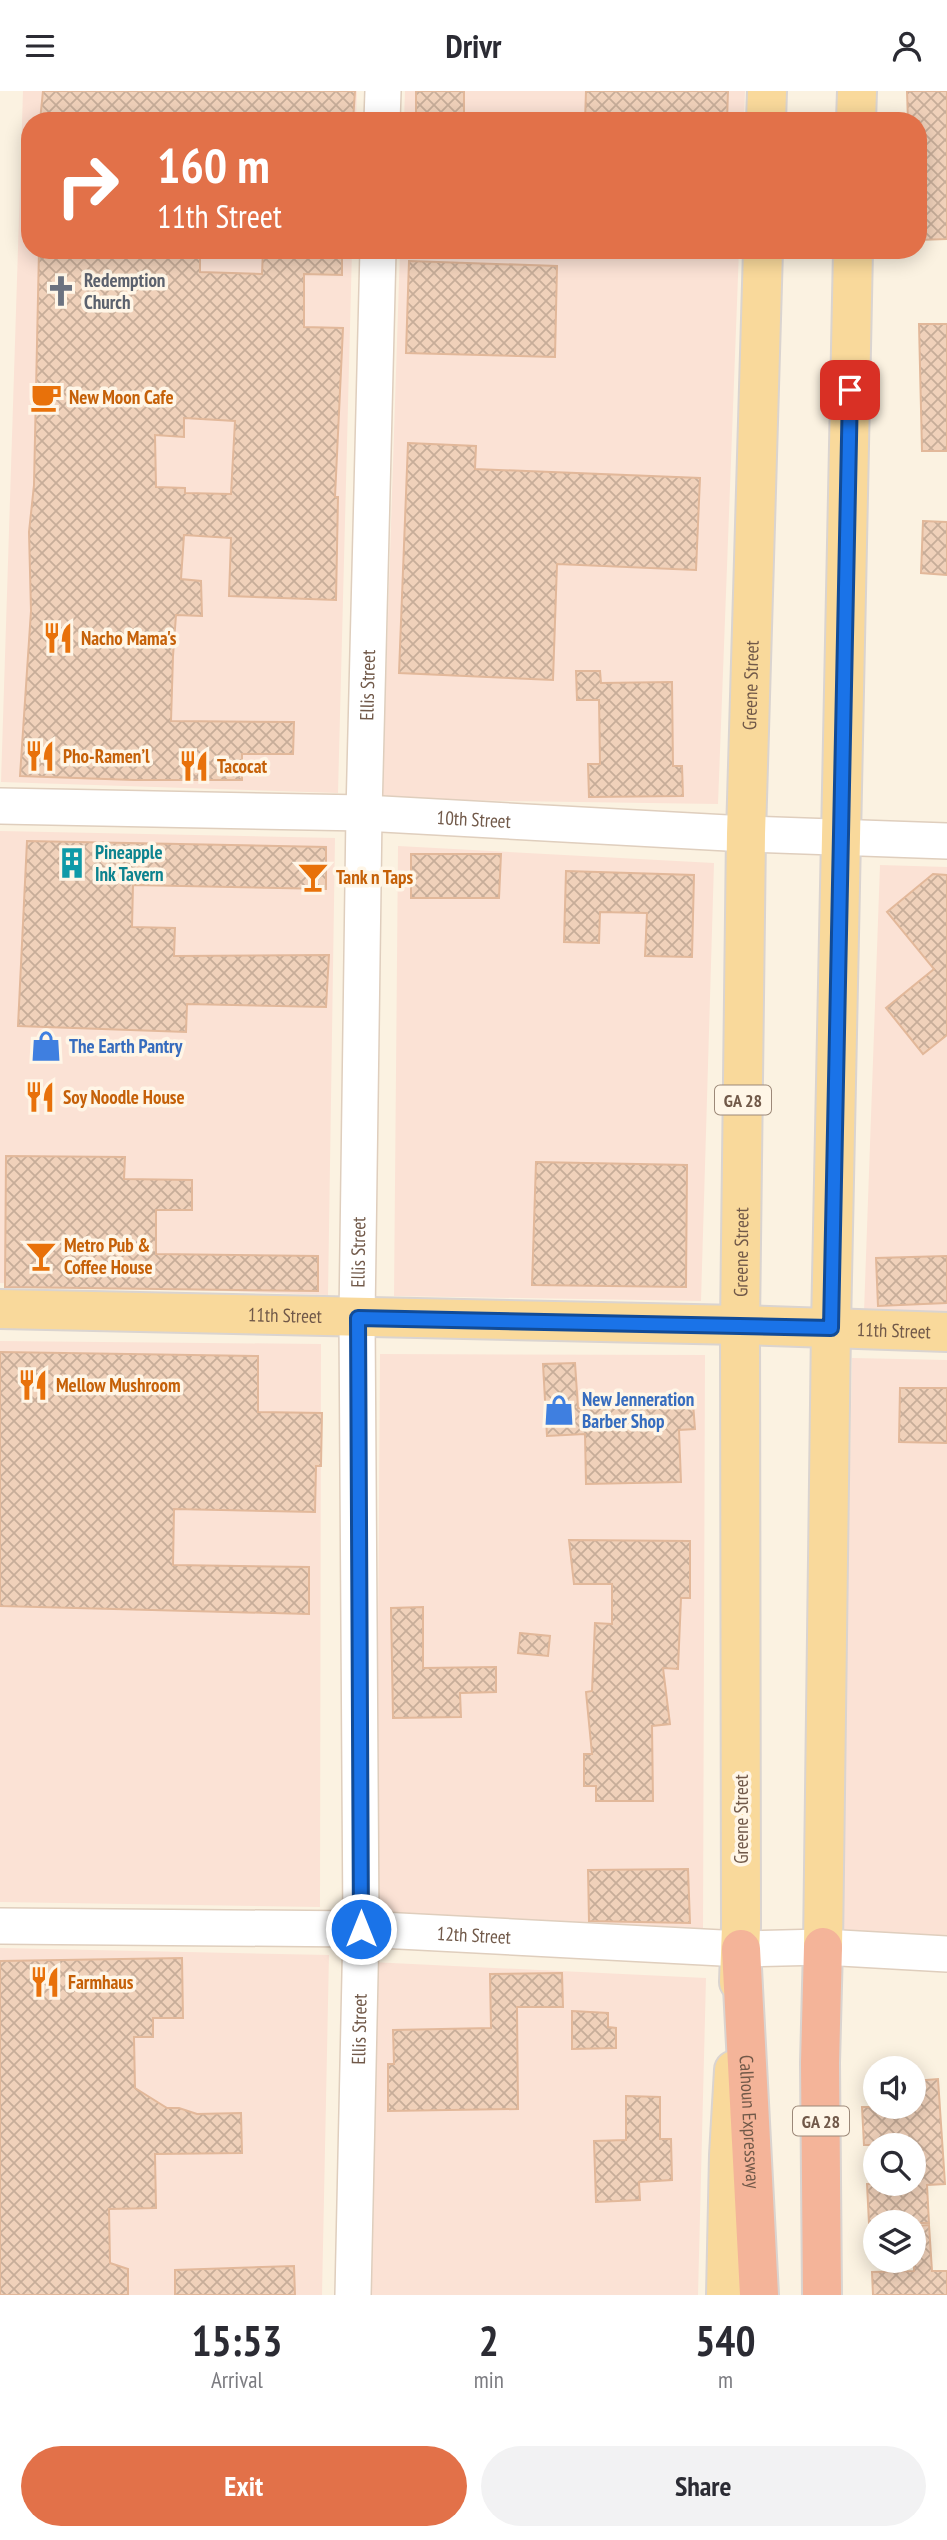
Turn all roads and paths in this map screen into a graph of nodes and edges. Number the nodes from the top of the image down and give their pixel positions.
1 (383, 91) edge
2 (767, 91) edge
3 (857, 91) edge
4 (382, 112) edge
5 (766, 112) edge
6 (856, 112) edge
7 (379, 259) edge
8 (762, 259) edge
9 (853, 259) edge
10 (0, 806) edge
11 (364, 813) junction
12 (746, 834) junction
13 (841, 837) junction
14 (947, 841) edge
15 (0, 1310) edge
16 (358, 1318) junction
17 (740, 1325) junction
18 (831, 1328) junction
19 (947, 1332) edge
20 (0, 1926) edge
21 (361, 1929) junction
22 (823, 1947) junction
23 (741, 1949) junction
24 (947, 1954) edge
25 (353, 2295) edge
26 (726, 2295) edge
27 (759, 2295) edge
28 (822, 2295) edge

1 - 4 street
2 - 5 main road
3 - 6 main road
7 - 11 street, Ellis Street
8 - 12 main road, Greene Street / GA 28
9 - 13 main road, GA 28
10 - 11 street, 10th Street
11 - 12 street, 10th Street
11 - 16 street, Ellis Street
12 - 13 street, 10th Street
12 - 17 main road, Greene Street / GA 28
13 - 14 street, 10th Street
13 - 18 main road, GA 28
15 - 16 main road, 11th Street
16 - 17 main road, 11th Street
16 - 21 street, Ellis Street
17 - 18 main road, 11th Street
17 - 23 main road, Greene Street / GA 28
18 - 19 main road, 11th Street
18 - 22 main road, GA 28
20 - 21 street, 12th Street
21 - 23 street, 12th Street
21 - 25 street, Ellis Street
22 - 23 street, 12th Street
22 - 24 street, 12th Street
22 - 28 highway, GA 28
23 - 26 main road, Greene Street
23 - 27 highway, Calhoun Expressway / GA 28

